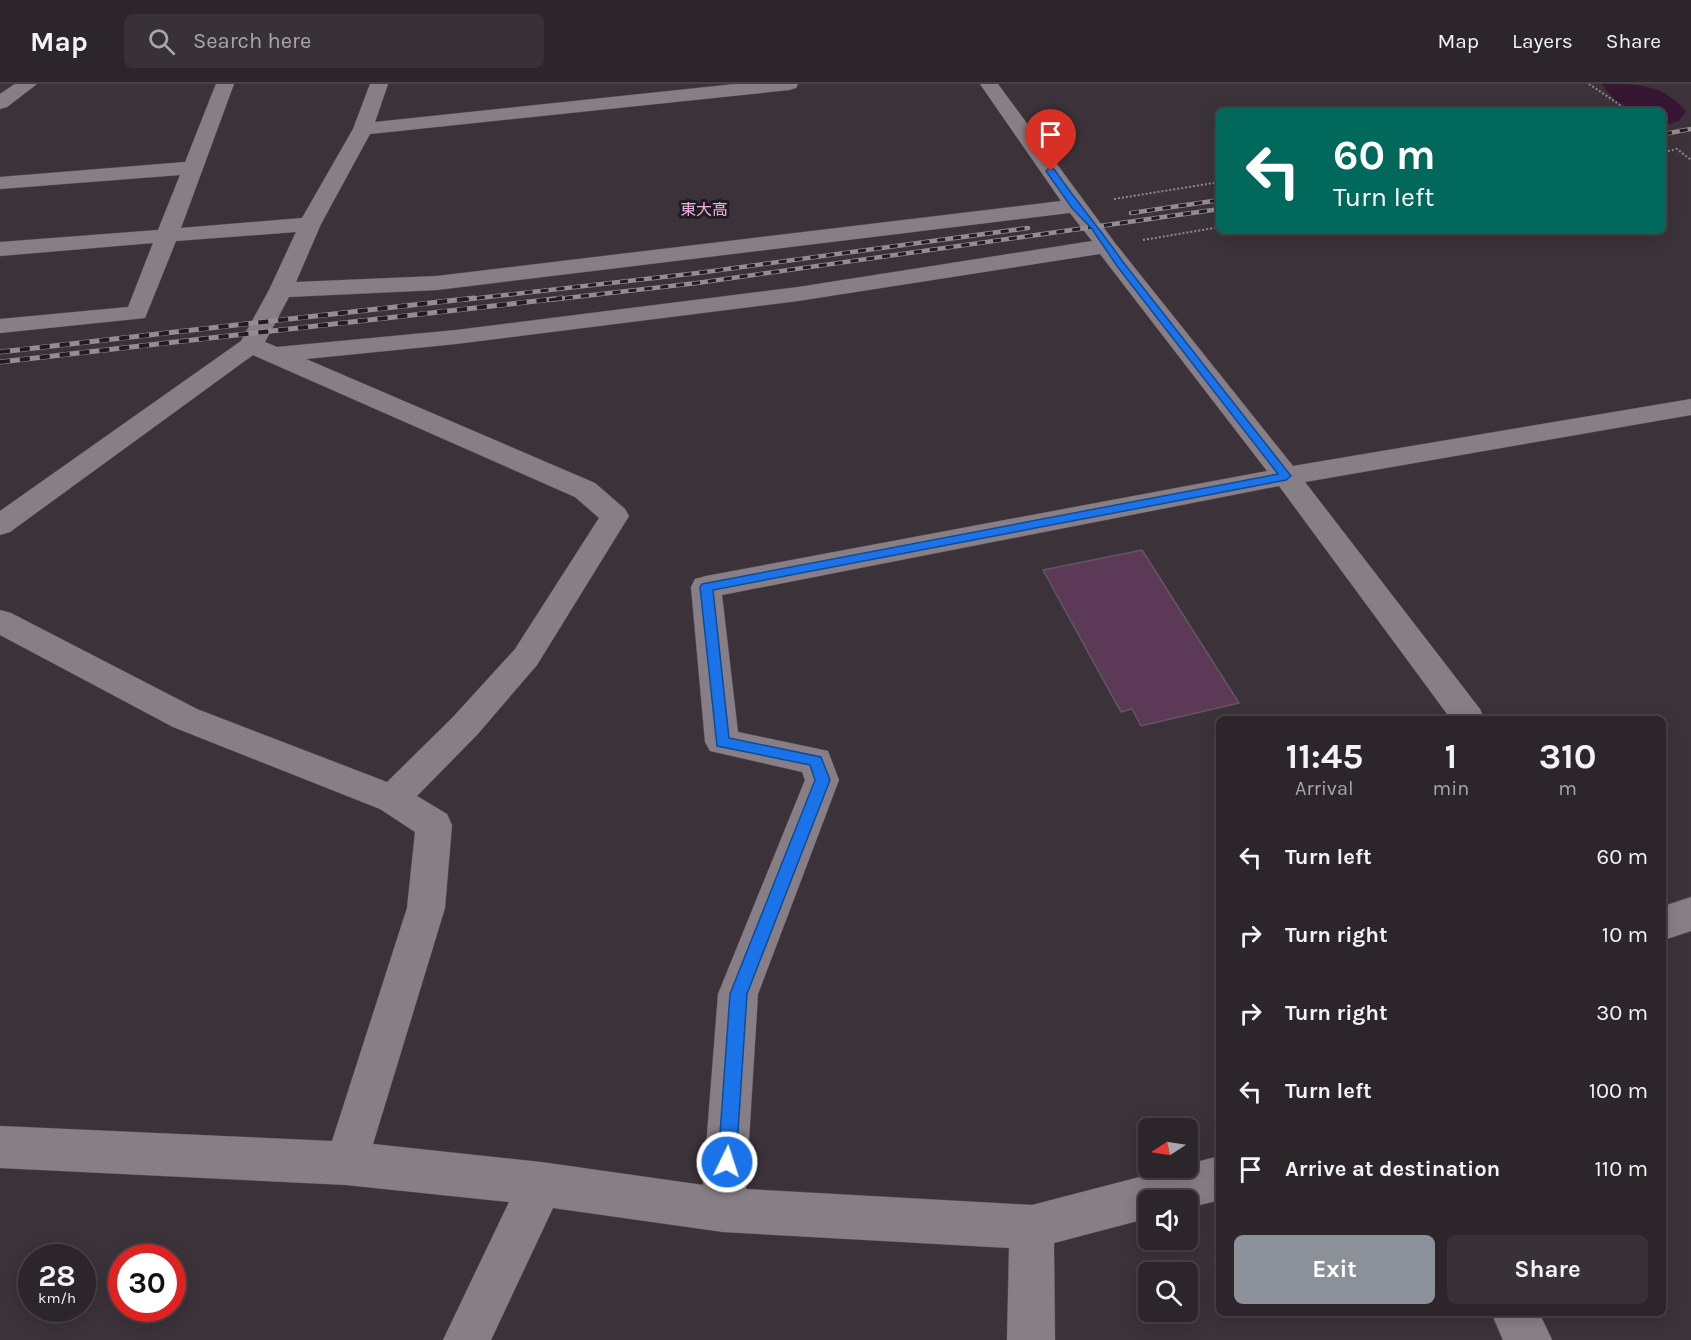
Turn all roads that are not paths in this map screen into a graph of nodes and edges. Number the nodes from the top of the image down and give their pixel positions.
1 (28, 84) edge
2 (225, 84) edge
3 (379, 84) edge
4 (789, 84) edge
5 (989, 84) edge
6 (0, 104) edge
7 (363, 129) junction
8 (192, 168) junction
9 (0, 183) edge
10 (1075, 206) junction
11 (310, 224) junction
12 (166, 236) junction
13 (1106, 246) junction
14 (0, 249) edge
15 (281, 290) junction
16 (0, 326) edge
17 (263, 350) junction
18 (1691, 407) edge
19 (1286, 476) junction
20 (0, 525) edge
21 (0, 621) edge
22 (1466, 716) edge
23 (392, 799) junction
24 (1691, 914) edge
25 (1666, 922) edge
26 (0, 1147) edge
27 (346, 1163) junction
28 (1216, 1179) edge
29 (541, 1184) junction
30 (723, 1210) junction
31 (1032, 1227) junction
32 (1516, 1316) edge
33 (467, 1340) edge
34 (1031, 1340) edge
35 (1528, 1340) edge

1 - 6 street
2 - 8 street
3 - 7 street
4 - 7 street
5 - 10 street
7 - 11 street
8 - 9 street
8 - 12 street
10 - 13 street
10 - 15 street
11 - 12 street
11 - 15 street
12 - 14 street
12 - 16 street
13 - 17 street
13 - 19 street
15 - 17 street
17 - 20 street
17 - 23 street
18 - 19 street
19 - 22 street
19 - 30 street
21 - 23 street
23 - 27 street
24 - 25 street
26 - 27 street
27 - 29 street
28 - 31 street
29 - 30 street
29 - 33 street
30 - 31 street
31 - 34 street
32 - 35 street

